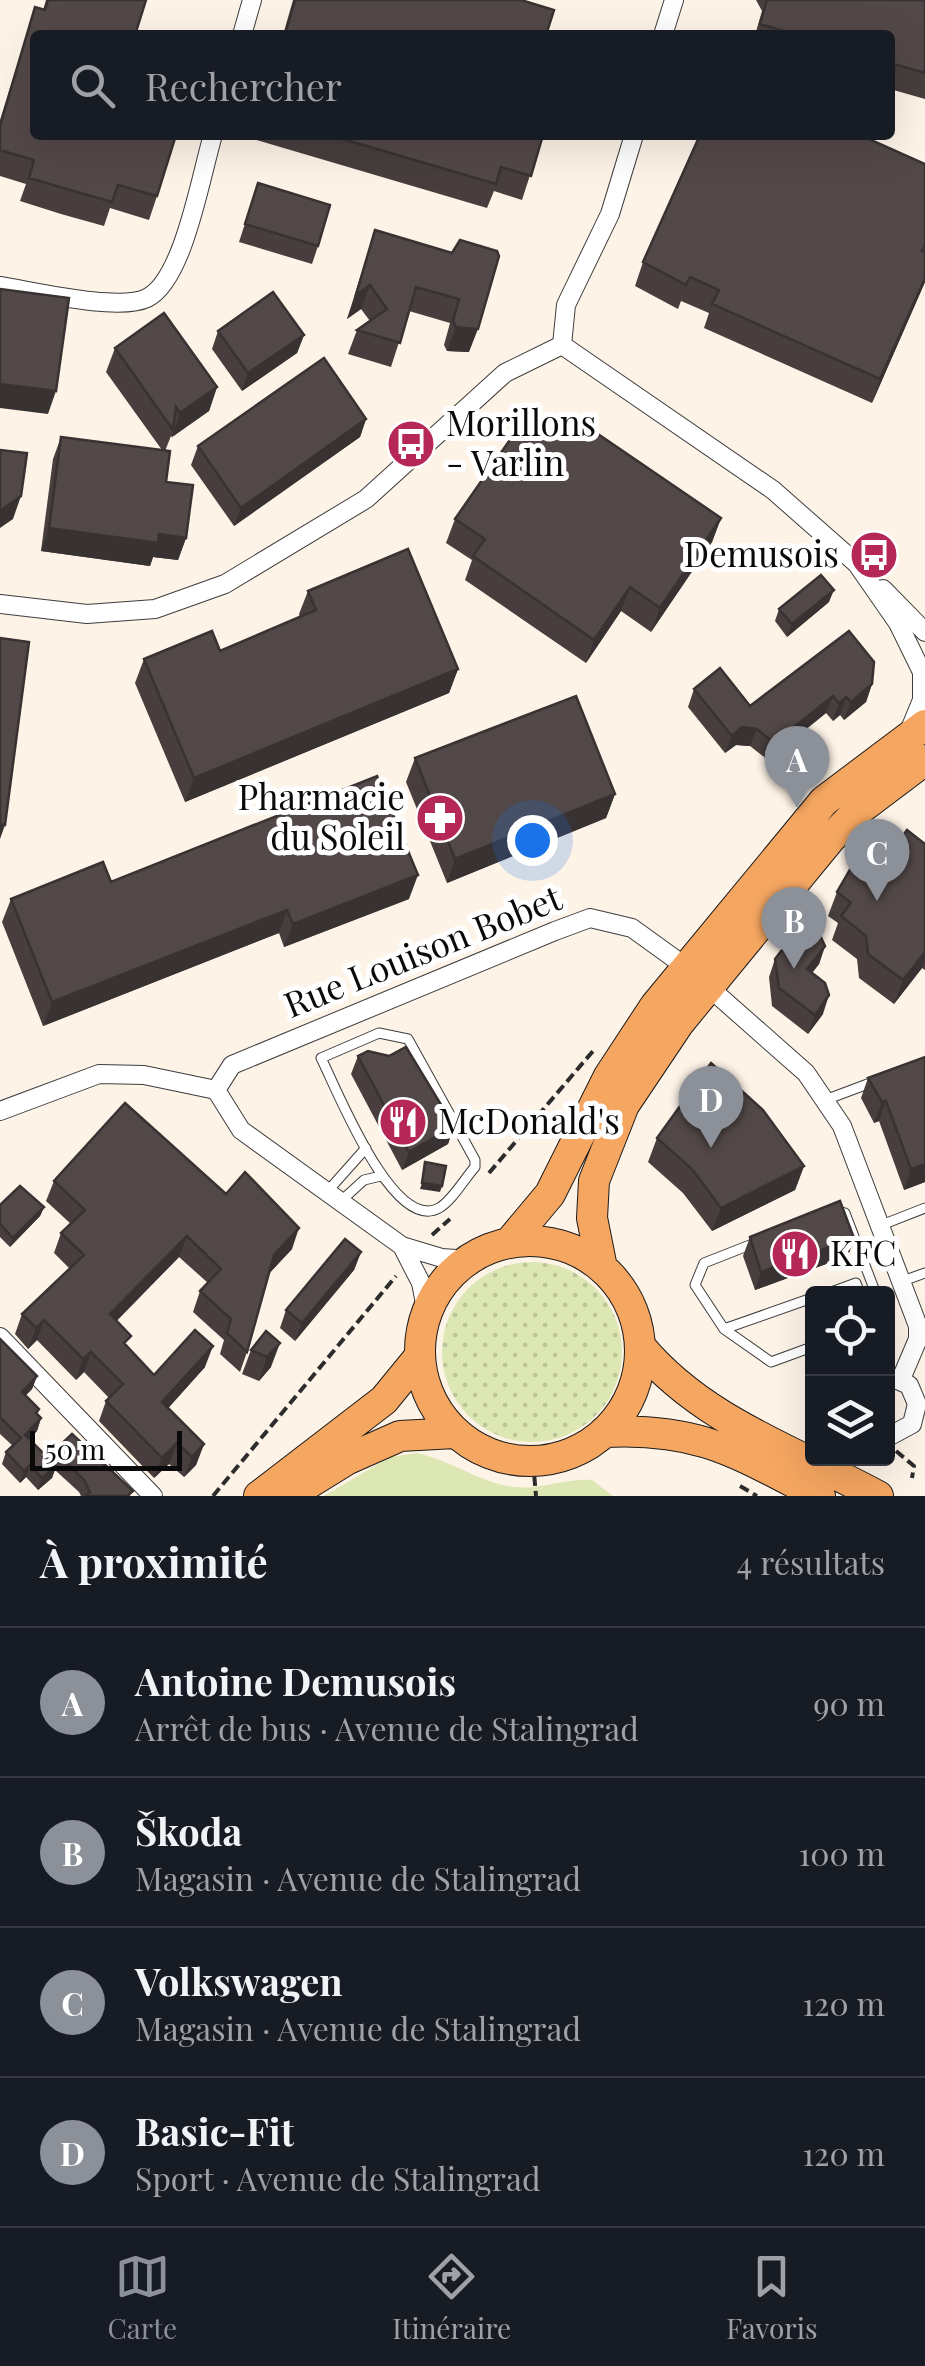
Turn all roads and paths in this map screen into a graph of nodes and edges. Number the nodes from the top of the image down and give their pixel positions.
1 (252, 0) edge
2 (674, 0) edge
3 (243, 30) edge
4 (665, 30) edge
5 (212, 140) edge
6 (632, 140) edge
7 (0, 286) edge
8 (562, 345) junction
9 (858, 564) junction
10 (0, 604) edge
11 (898, 622) junction
12 (925, 632) edge
13 (925, 658) edge
14 (918, 741) edge
15 (686, 968) junction
16 (708, 990) junction
17 (889, 1076) edge
18 (216, 1090) junction
19 (824, 1100) junction
20 (0, 1112) edge
21 (366, 1148) junction
22 (381, 1176) junction
23 (332, 1198) junction
24 (925, 1208) edge
25 (821, 1216) edge
26 (879, 1226) junction
27 (771, 1236) edge
28 (509, 1243) junction
29 (402, 1246) junction
30 (468, 1260) junction
31 (602, 1268) junction
32 (925, 1272) edge
33 (900, 1282) junction
34 (873, 1286) edge
35 (805, 1300) edge
36 (426, 1312) junction
37 (724, 1329) junction
38 (0, 1337) edge
39 (640, 1346) junction
40 (805, 1350) edge
41 (420, 1356) junction
42 (895, 1376) edge
43 (895, 1378) edge
44 (604, 1432) junction
45 (454, 1433) junction
46 (895, 1434) edge
47 (895, 1448) edge
48 (533, 1461) junction
49 (912, 1478) dead end
50 (153, 1496) edge
51 (259, 1496) edge
52 (288, 1496) edge
53 (536, 1496) edge
54 (820, 1496) edge
55 (878, 1496) edge

1 - 3 street
2 - 4 street
5 - 7 street
6 - 8 street
8 - 9 street
8 - 10 street
9 - 11 street
9 - 12 street
11 - 13 street
11 - 14 street
14 - 15 main road
14 - 16 main road
15 - 16 street, Rue Louison Bobet
15 - 18 street, Rue Louison Bobet
15 - 28 main road
16 - 19 street, Rue Louison Bobet
16 - 31 main road
17 - 19 lane
18 - 20 street
18 - 23 street
19 - 26 street, Rue Louison Bobet
21 - 22 lane
21 - 22 lane
21 - 23 lane
22 - 23 lane
23 - 29 street
24 - 26 lane
25 - 34 lane
26 - 33 street, Rue Louison Bobet
27 - 37 lane
28 - 30 main road
28 - 31 main road
29 - 30 street
29 - 36 street
30 - 36 main road
31 - 39 main road
32 - 33 lane
33 - 42 street, Rue Louison Bobet
35 - 37 lane
36 - 41 main road
37 - 40 lane
38 - 50 street
39 - 44 main road
39 - 55 main road
41 - 45 main road
41 - 51 main road
43 - 46 street
44 - 48 main road
44 - 54 main road
45 - 48 main road
45 - 52 main road
47 - 49 path
48 - 53 path

